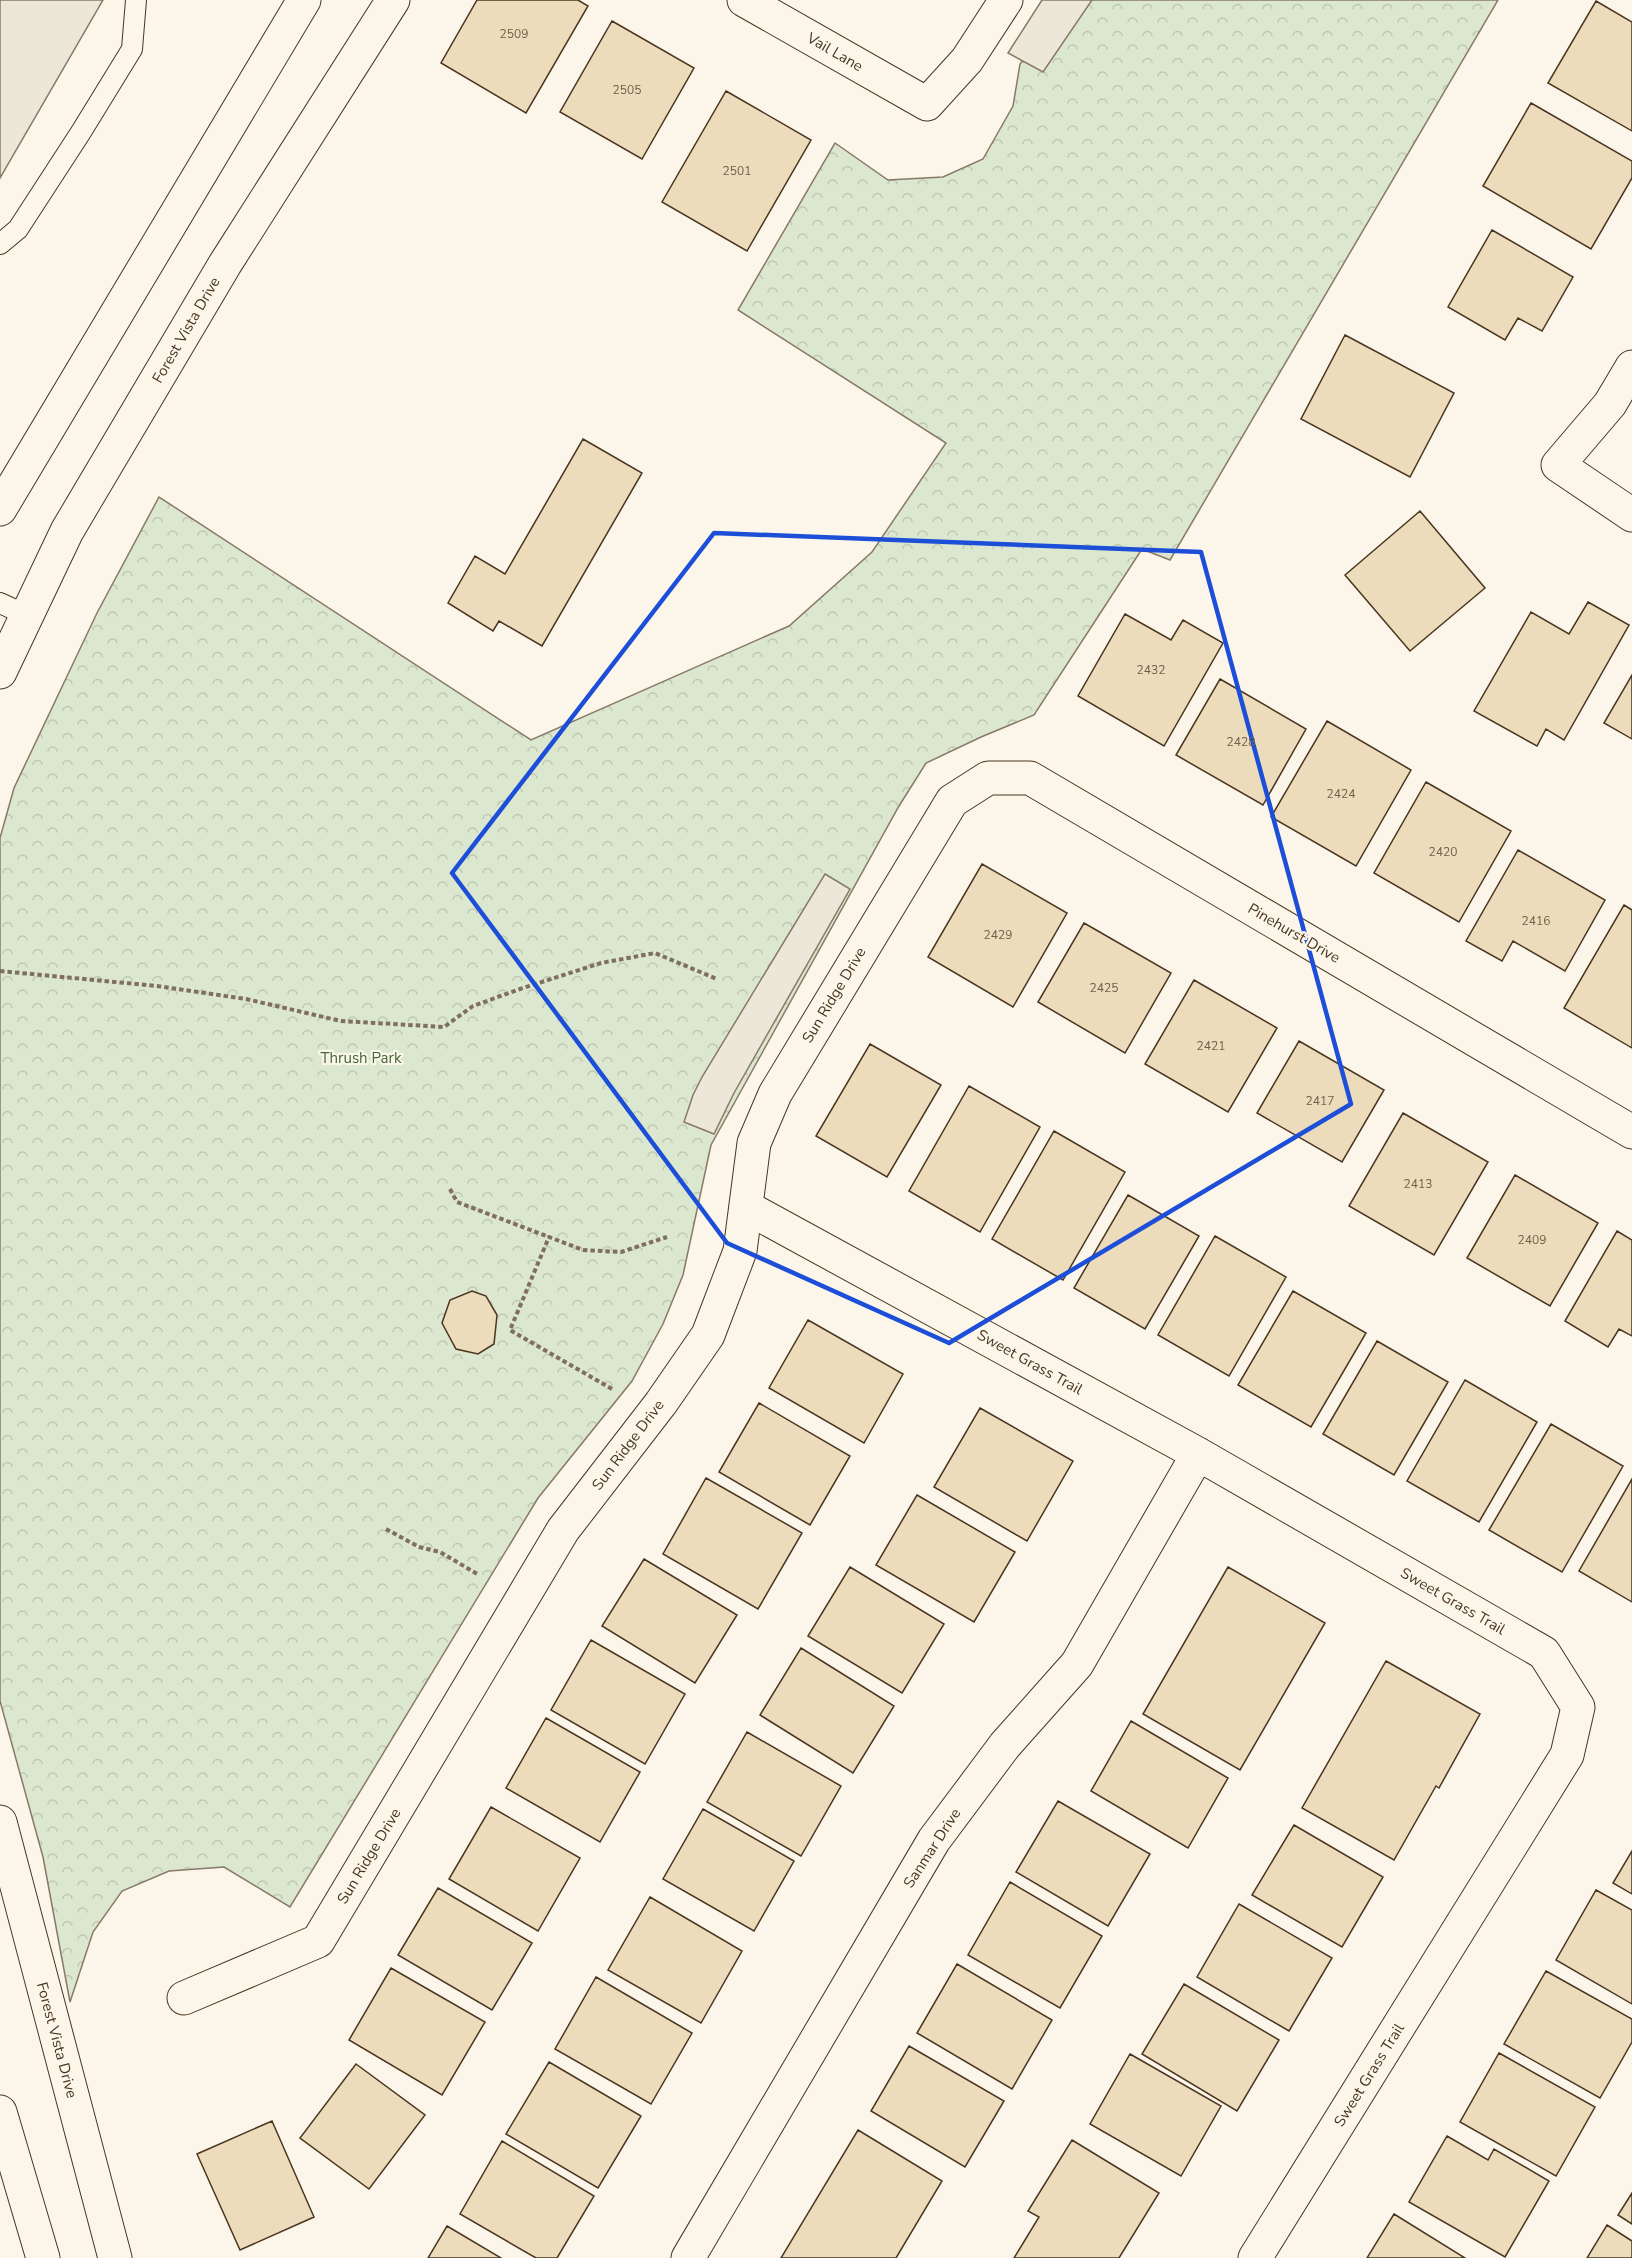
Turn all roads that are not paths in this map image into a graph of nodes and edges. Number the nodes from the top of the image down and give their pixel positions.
1 (136, 0) edge
2 (304, 0) edge
3 (393, 0) edge
4 (744, 0) edge
5 (1006, 0) edge
6 (0, 244) edge
7 (1632, 367) edge
8 (0, 509) edge
9 (1632, 515) edge
10 (13, 609) edge
11 (0, 672) edge
12 (952, 801) joint
13 (1632, 1132) edge
14 (747, 1207) junction
15 (1198, 1454) junction
16 (0, 1822) edge
17 (184, 1998) dead end
18 (0, 2112) edge
19 (43, 2258) edge
20 (115, 2258) edge
21 (688, 2258) edge
22 (1255, 2258) edge

1 - 6 lane
2 - 8 street
3 - 10 street, Forest Vista Drive
4 - 5 street, Vail Lane
7 - 9 street
10 - 11 street, Forest Vista Drive
12 - 13 street, Pinehurst Drive
12 - 14 street, Sun Ridge Drive
14 - 15 street, Sweet Grass Trail
14 - 17 street, Sun Ridge Drive
15 - 21 street, Sanmar Drive
15 - 22 street, Sweet Grass Trail
16 - 20 street, Forest Vista Drive
18 - 19 street

